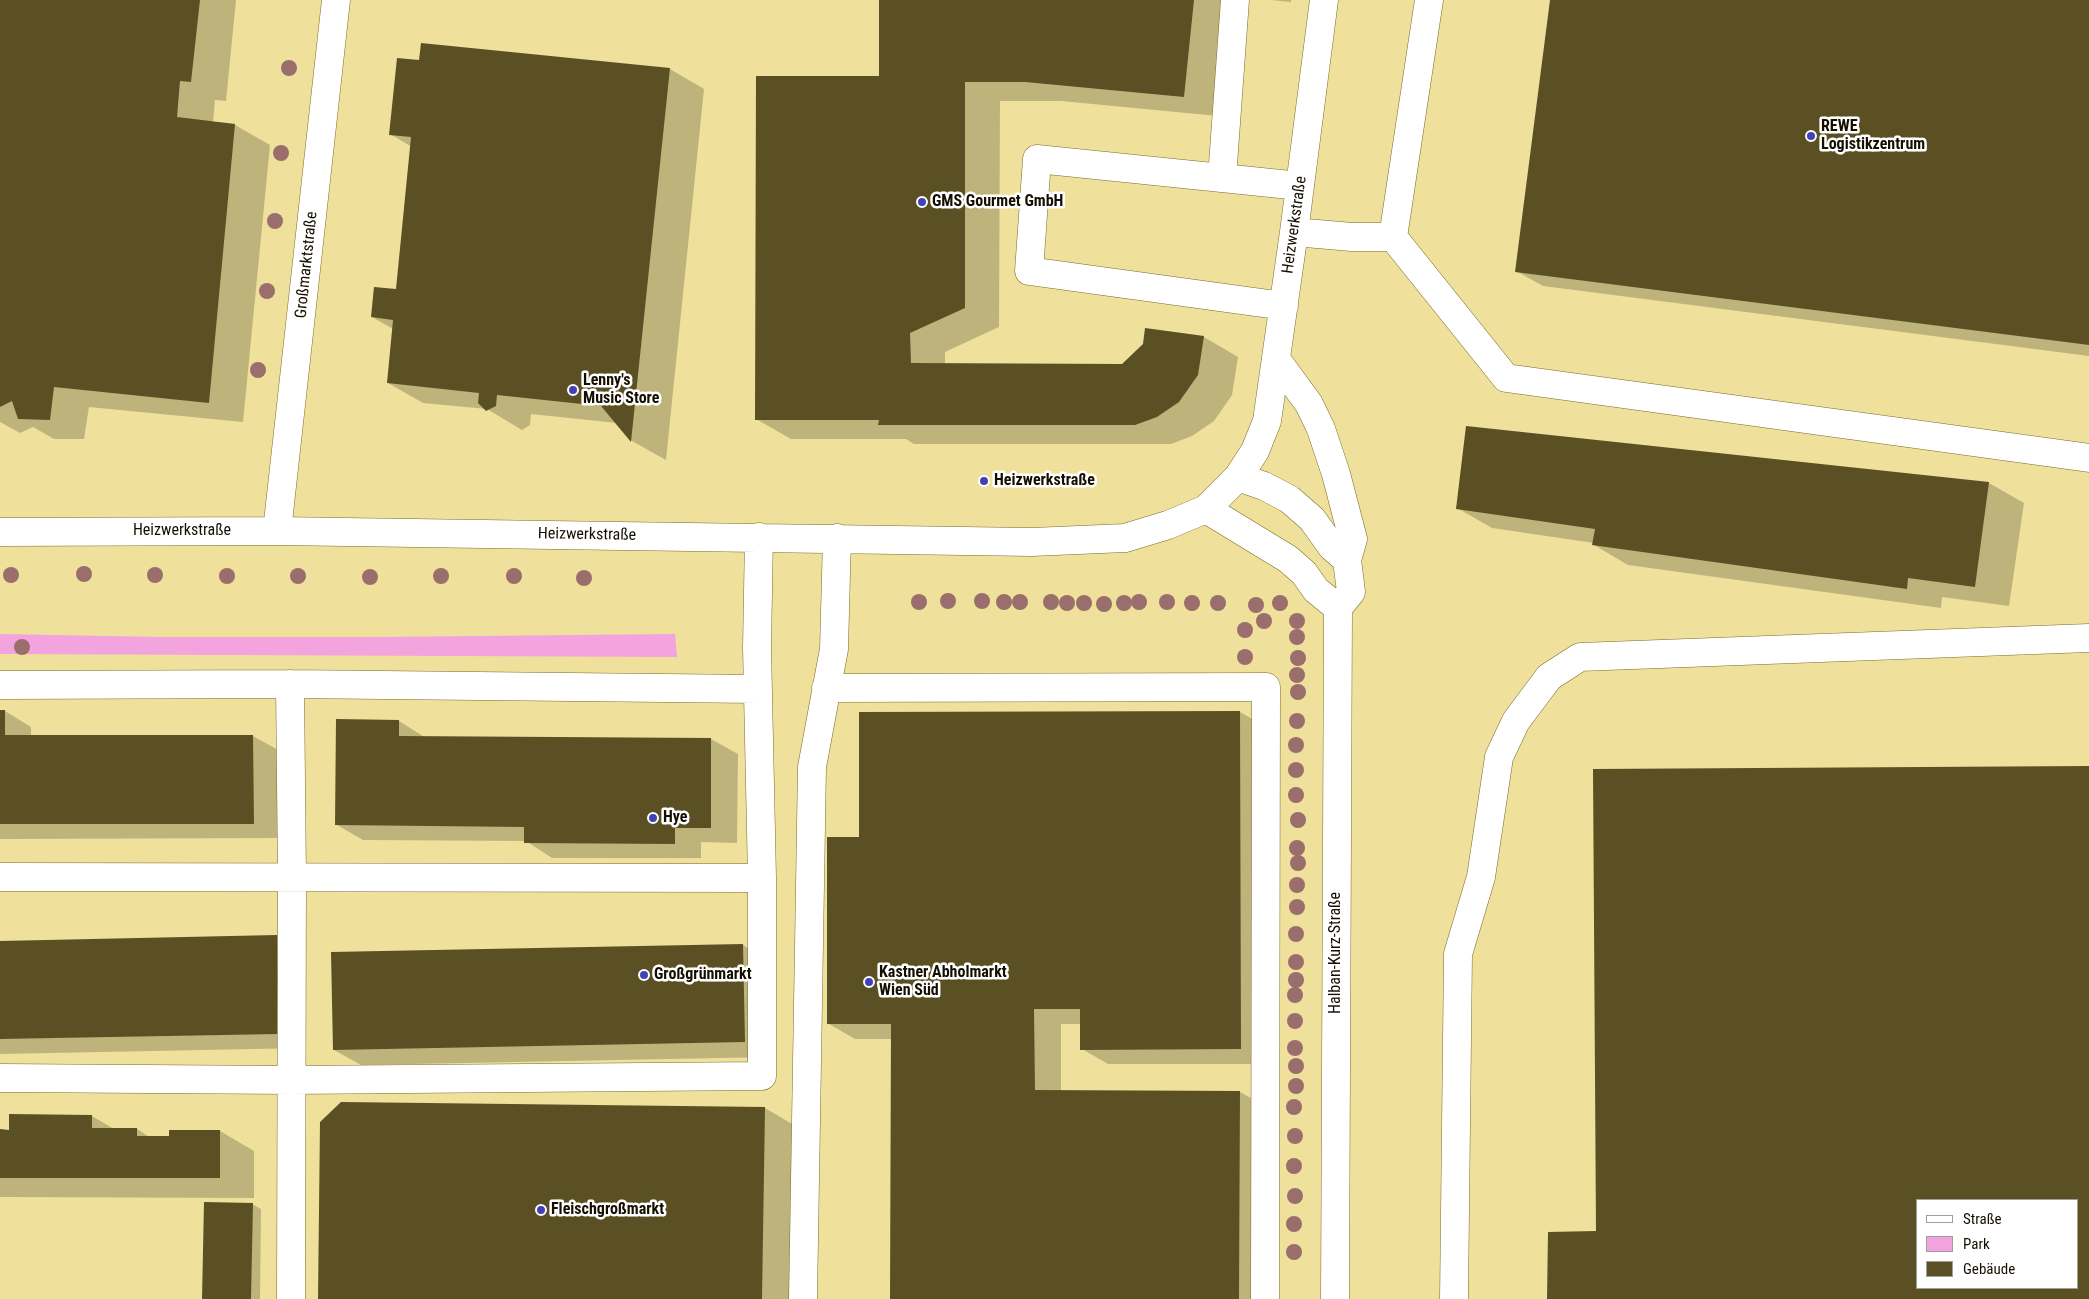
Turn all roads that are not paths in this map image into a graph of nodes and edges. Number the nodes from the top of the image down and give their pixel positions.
1 (336, 0) edge
2 (1235, 0) edge
3 (1324, 0) edge
4 (1429, 0) edge
5 (1222, 178) junction
6 (1300, 186) junction
7 (1294, 232) junction
8 (1393, 237) junction
9 (1284, 306) junction
10 (1276, 359) junction
11 (2089, 458) edge
12 (1238, 477) junction
13 (1206, 509) junction
14 (277, 531) junction
15 (0, 532) edge
16 (759, 536) junction
17 (837, 538) junction
18 (1347, 560) junction
19 (1338, 608) junction
20 (2089, 638) edge
21 (290, 684) junction
22 (0, 685) edge
23 (826, 688) junction
24 (757, 689) junction
25 (0, 877) edge
26 (292, 878) junction
27 (762, 878) junction
28 (0, 1078) edge
29 (292, 1080) junction
30 (291, 1299) edge
31 (803, 1299) edge
32 (1264, 1299) edge
33 (1335, 1299) edge
34 (1454, 1299) edge

1 - 14 street, Großmarktstraße
2 - 5 street
3 - 6 street, Heizwerkstraße
4 - 8 street
5 - 6 street
5 - 9 street
6 - 7 street, Heizwerkstraße
7 - 8 street
7 - 9 street, Heizwerkstraße
8 - 11 street
9 - 10 street, Heizwerkstraße
10 - 12 street, Heizwerkstraße
10 - 18 street
12 - 13 street, Heizwerkstraße
12 - 18 street
13 - 17 street, Heizwerkstraße
13 - 19 street
14 - 15 street, Heizwerkstraße
14 - 16 street, Heizwerkstraße
16 - 17 street, Heizwerkstraße
16 - 24 street
17 - 23 street
18 - 19 street
19 - 33 street, Halban-Kurz-Straße
20 - 34 street
21 - 22 street
21 - 24 street
21 - 26 street
23 - 31 street
23 - 32 street
24 - 27 street
25 - 26 street
26 - 27 street
26 - 29 street
27 - 29 street
28 - 29 street
29 - 30 street

